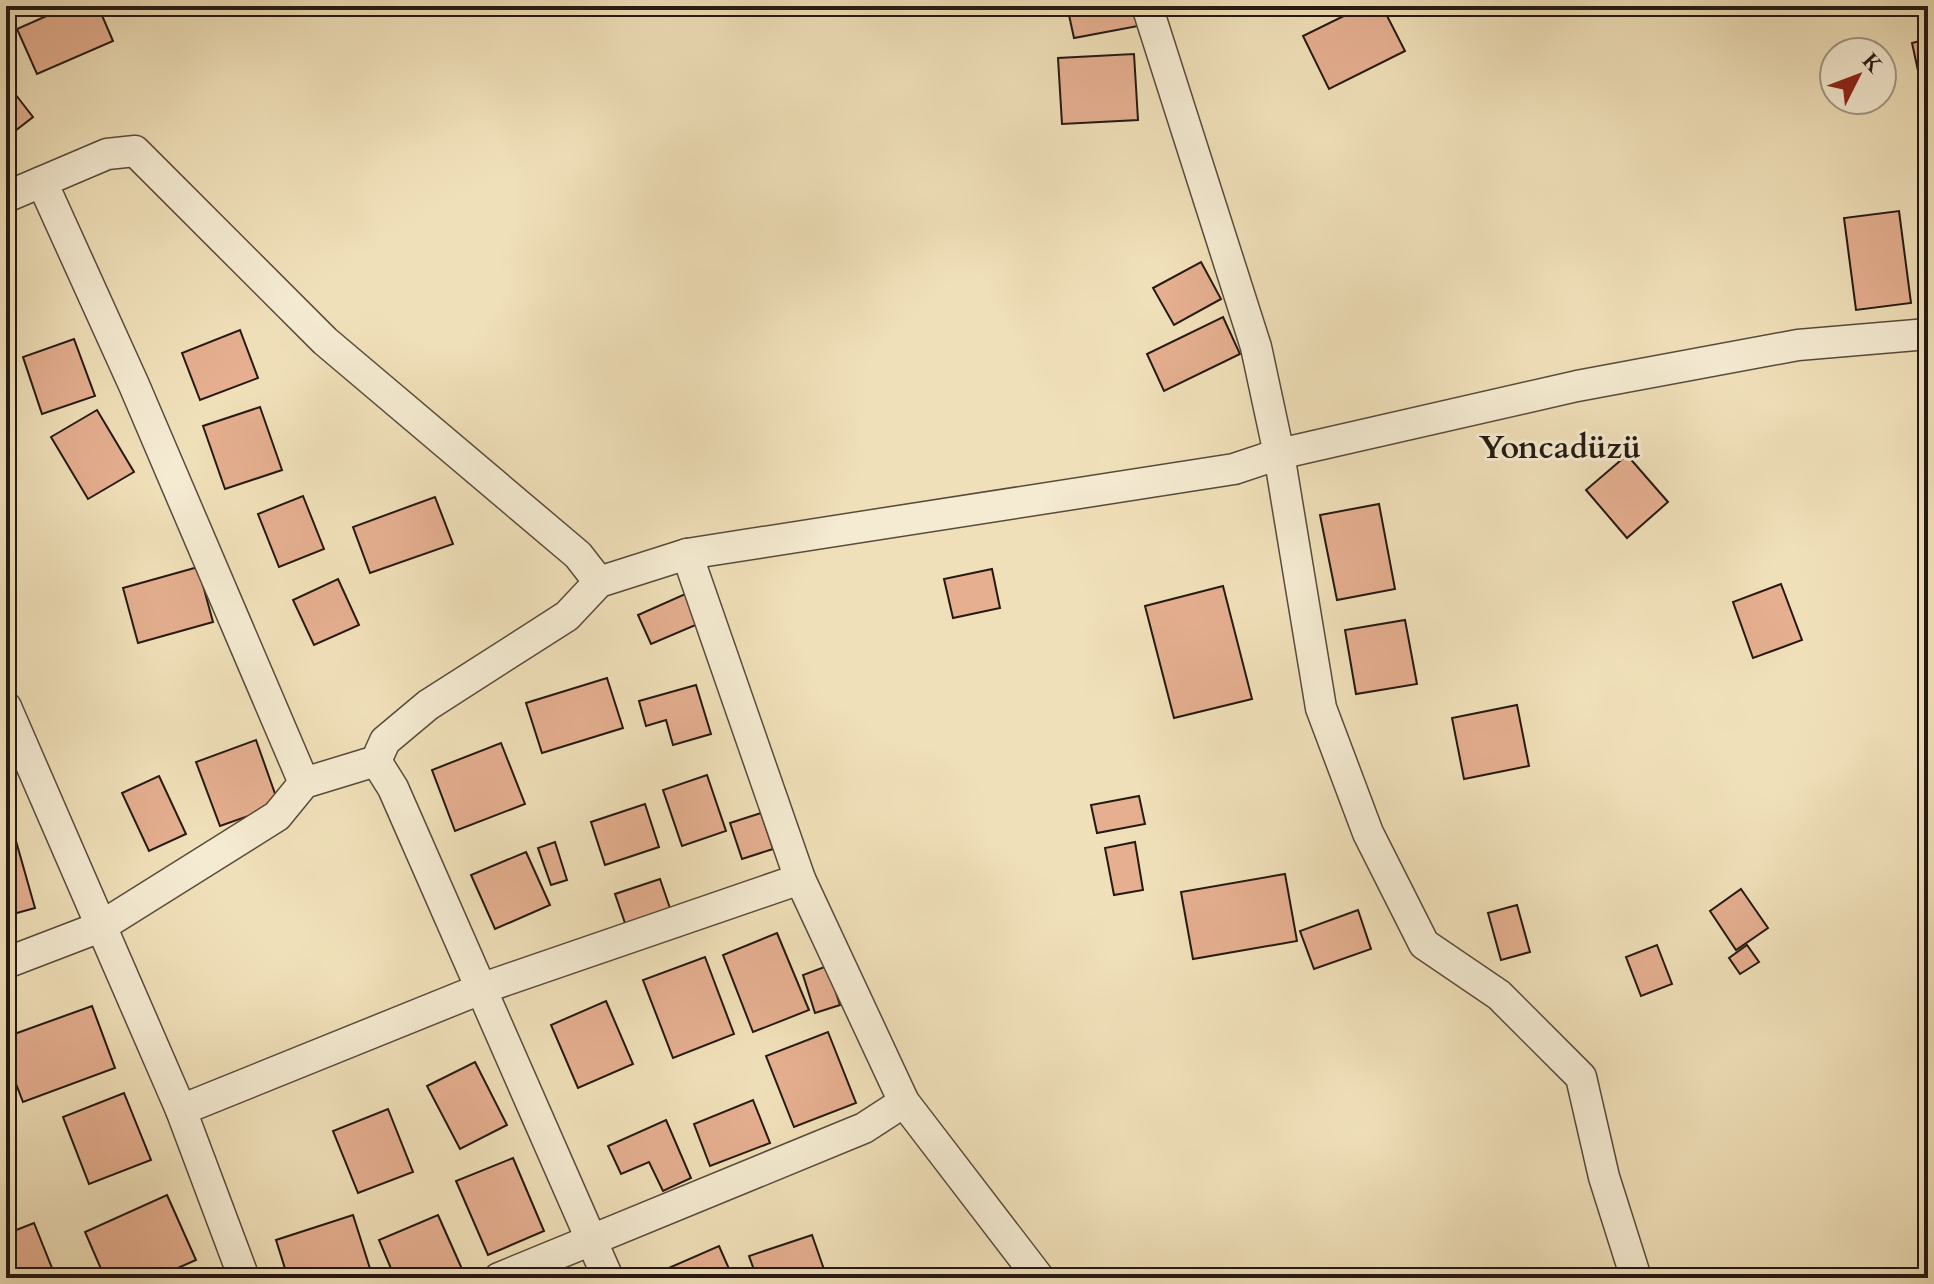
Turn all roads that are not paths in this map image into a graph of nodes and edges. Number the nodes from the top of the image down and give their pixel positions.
1 (1147, 6) edge
2 (42, 182) junction
3 (6, 197) edge
4 (1928, 334) edge
5 (1279, 454) junction
6 (687, 554) junction
7 (599, 582) junction
8 (6, 707) edge
9 (376, 761) junction
10 (304, 783) junction
11 (800, 879) junction
12 (100, 927) junction
13 (6, 963) edge
14 (483, 988) junction
15 (904, 1102) junction
16 (181, 1110) junction
17 (593, 1241) junction
18 (244, 1278) edge
19 (499, 1278) edge
20 (608, 1278) edge
21 (1039, 1278) edge
22 (1636, 1278) edge

1 - 5 street
2 - 3 street
2 - 7 street
2 - 10 street
4 - 5 street
5 - 6 street
5 - 22 street
6 - 7 street
6 - 11 street
7 - 9 street
8 - 12 street
9 - 10 street
9 - 14 street
10 - 12 street
11 - 14 street
11 - 15 street
12 - 13 street
12 - 16 street
14 - 16 street
14 - 17 street
15 - 17 street
15 - 21 street
16 - 18 street
17 - 19 street
17 - 20 street

